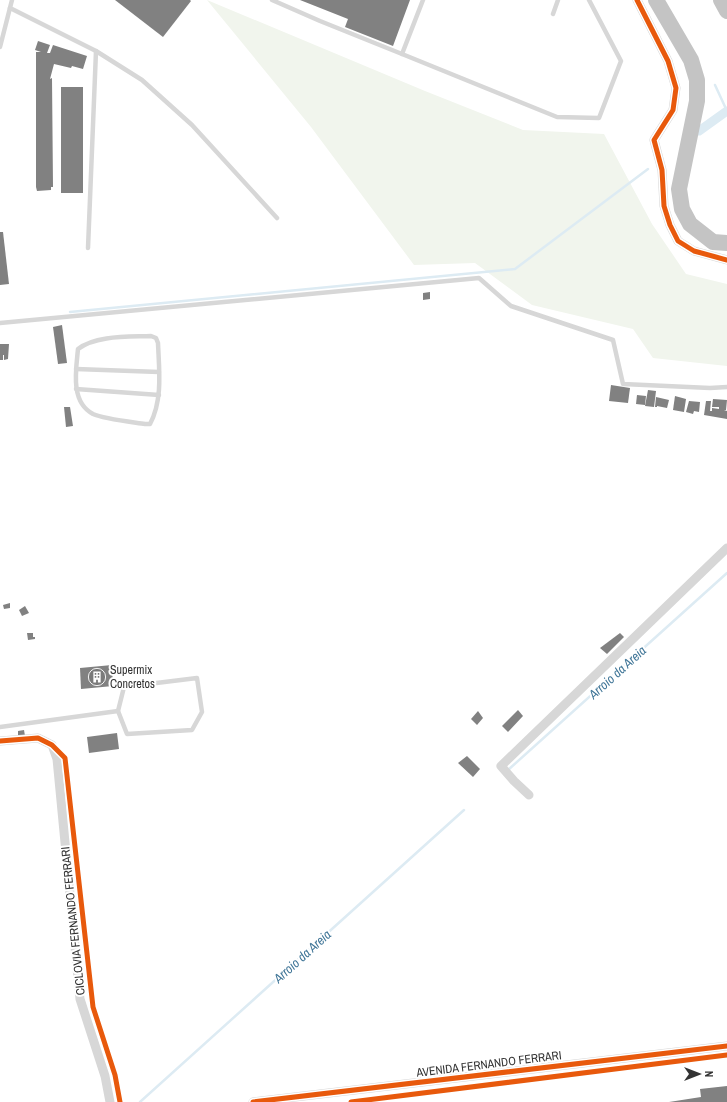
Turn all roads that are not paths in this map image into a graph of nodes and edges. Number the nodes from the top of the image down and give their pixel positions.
1 (12, 0) edge
2 (272, 0) edge
3 (422, 0) edge
4 (558, 0) edge
5 (589, 0) edge
6 (637, 0) edge
7 (656, 0) edge
8 (721, 0) edge
9 (10, 8) junction
10 (727, 11) edge
11 (553, 14) dead end
12 (0, 47) edge
13 (96, 51) junction
14 (402, 54) junction
15 (277, 218) dead end
16 (727, 243) edge
17 (88, 248) dead end
18 (727, 260) edge
19 (0, 323) edge
20 (76, 369) junction
21 (159, 372) junction
22 (727, 387) edge
23 (76, 389) junction
24 (159, 395) junction
25 (727, 548) edge
26 (118, 712) junction
27 (0, 727) edge
28 (0, 741) edge
29 (529, 795) dead end
30 (727, 1046) edge
31 (110, 1102) edge
32 (253, 1102) edge

1 - 9 lane
2 - 14 lane
3 - 14 lane
4 - 11 lane
5 - 14 lane
6 - 18 street
7 - 16 highway
8 - 10 highway
9 - 12 lane
9 - 13 lane
13 - 15 lane
13 - 17 lane
19 - 22 lane
20 - 21 lane
20 - 21 lane
20 - 23 lane
21 - 24 lane
23 - 24 lane
23 - 24 lane
25 - 29 street
26 - 26 lane
26 - 27 lane
28 - 31 street
30 - 32 street, AVENIDA FERNANDO FERRARI

